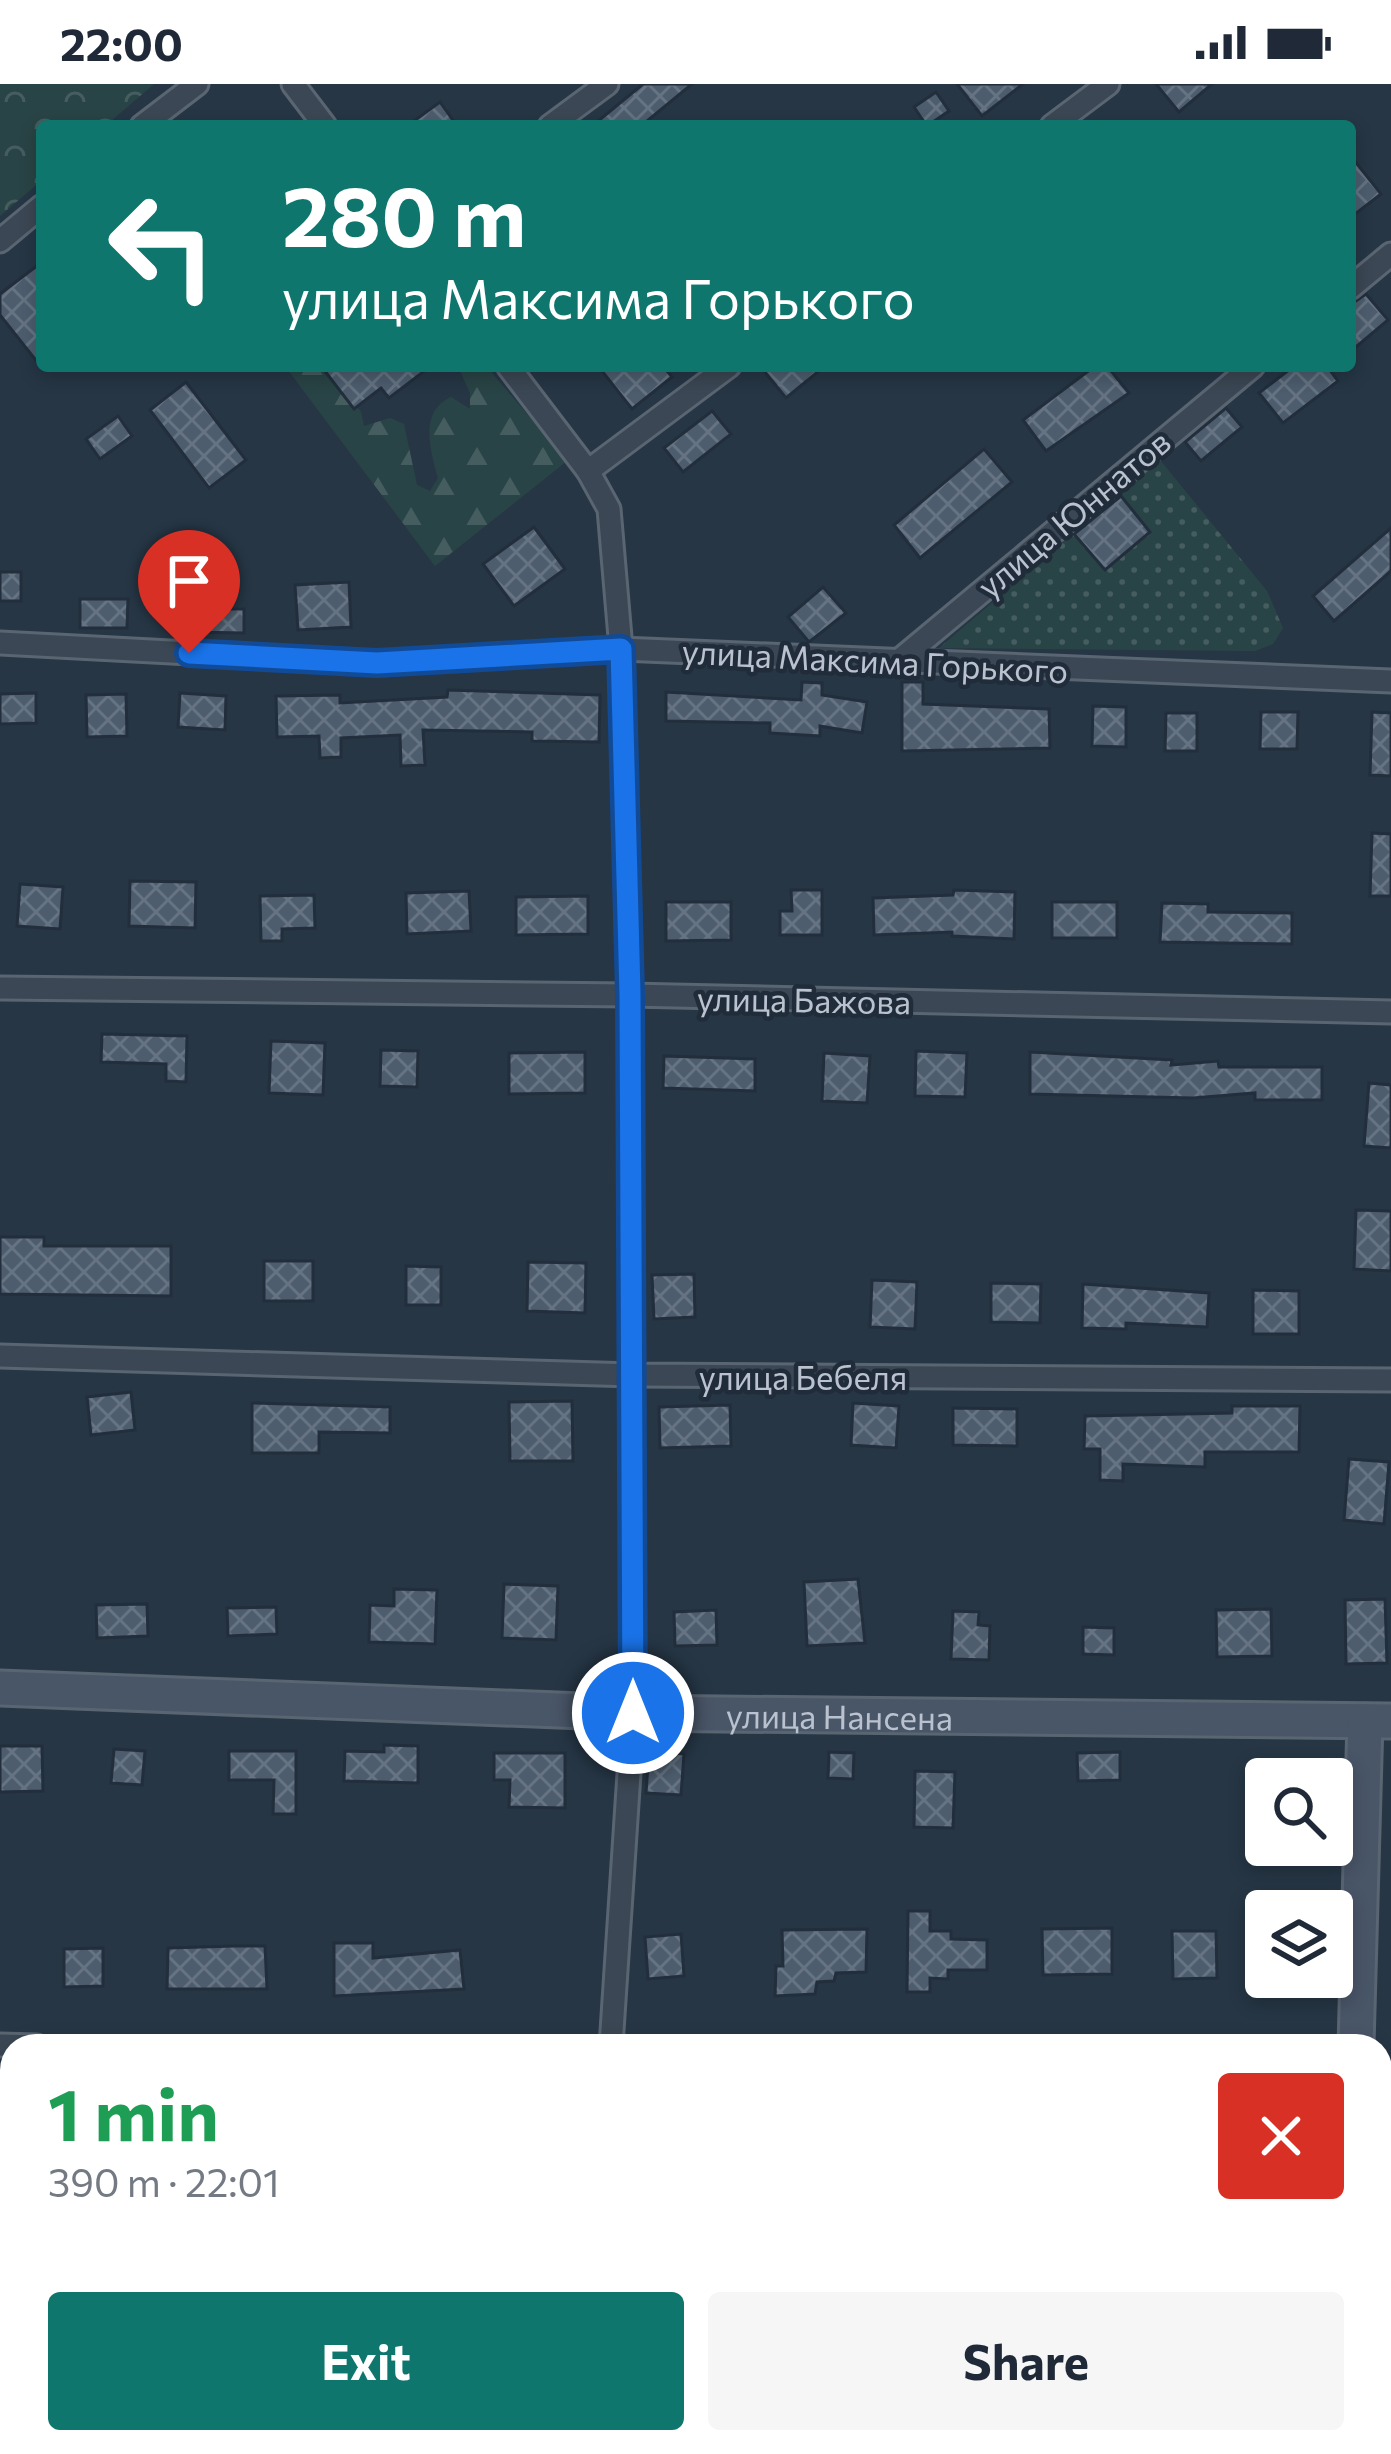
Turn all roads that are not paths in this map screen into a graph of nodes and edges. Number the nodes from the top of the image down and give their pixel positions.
1 (197, 84) edge
2 (293, 84) edge
3 (607, 84) edge
4 (1108, 84) edge
5 (150, 120) edge
6 (320, 120) edge
7 (558, 120) edge
8 (1060, 120) edge
9 (36, 211) edge
10 (0, 241) edge
11 (1391, 254) edge
12 (1356, 283) edge
13 (513, 372) edge
14 (721, 372) edge
15 (1246, 372) edge
16 (588, 471) junction
17 (0, 643) edge
18 (621, 649) junction
19 (896, 663) junction
20 (1391, 681) edge
21 (0, 988) edge
22 (630, 994) junction
23 (1391, 1012) edge
24 (0, 1356) edge
25 (633, 1375) junction
26 (1391, 1380) edge
27 (0, 1688) edge
28 (633, 1713) junction
29 (1378, 1721) edge
30 (611, 2034) edge
31 (1357, 2034) edge

1 - 5 street
2 - 6 street
3 - 7 street
4 - 8 street
9 - 10 street
11 - 12 street
13 - 16 street
14 - 16 street
15 - 19 street, улица Юннатов
16 - 18 street
17 - 18 street, улица Максима Горького
18 - 19 street, улица Максима Горького
18 - 22 street
19 - 20 street, улица Максима Горького
21 - 22 street, улица Бажова
22 - 23 street, улица Бажова
22 - 25 street
24 - 25 street, улица Бебеля
25 - 26 street, улица Бебеля
25 - 28 street
27 - 28 main road, улица Нансена
28 - 29 main road, улица Нансена
28 - 30 street
29 - 31 main road

